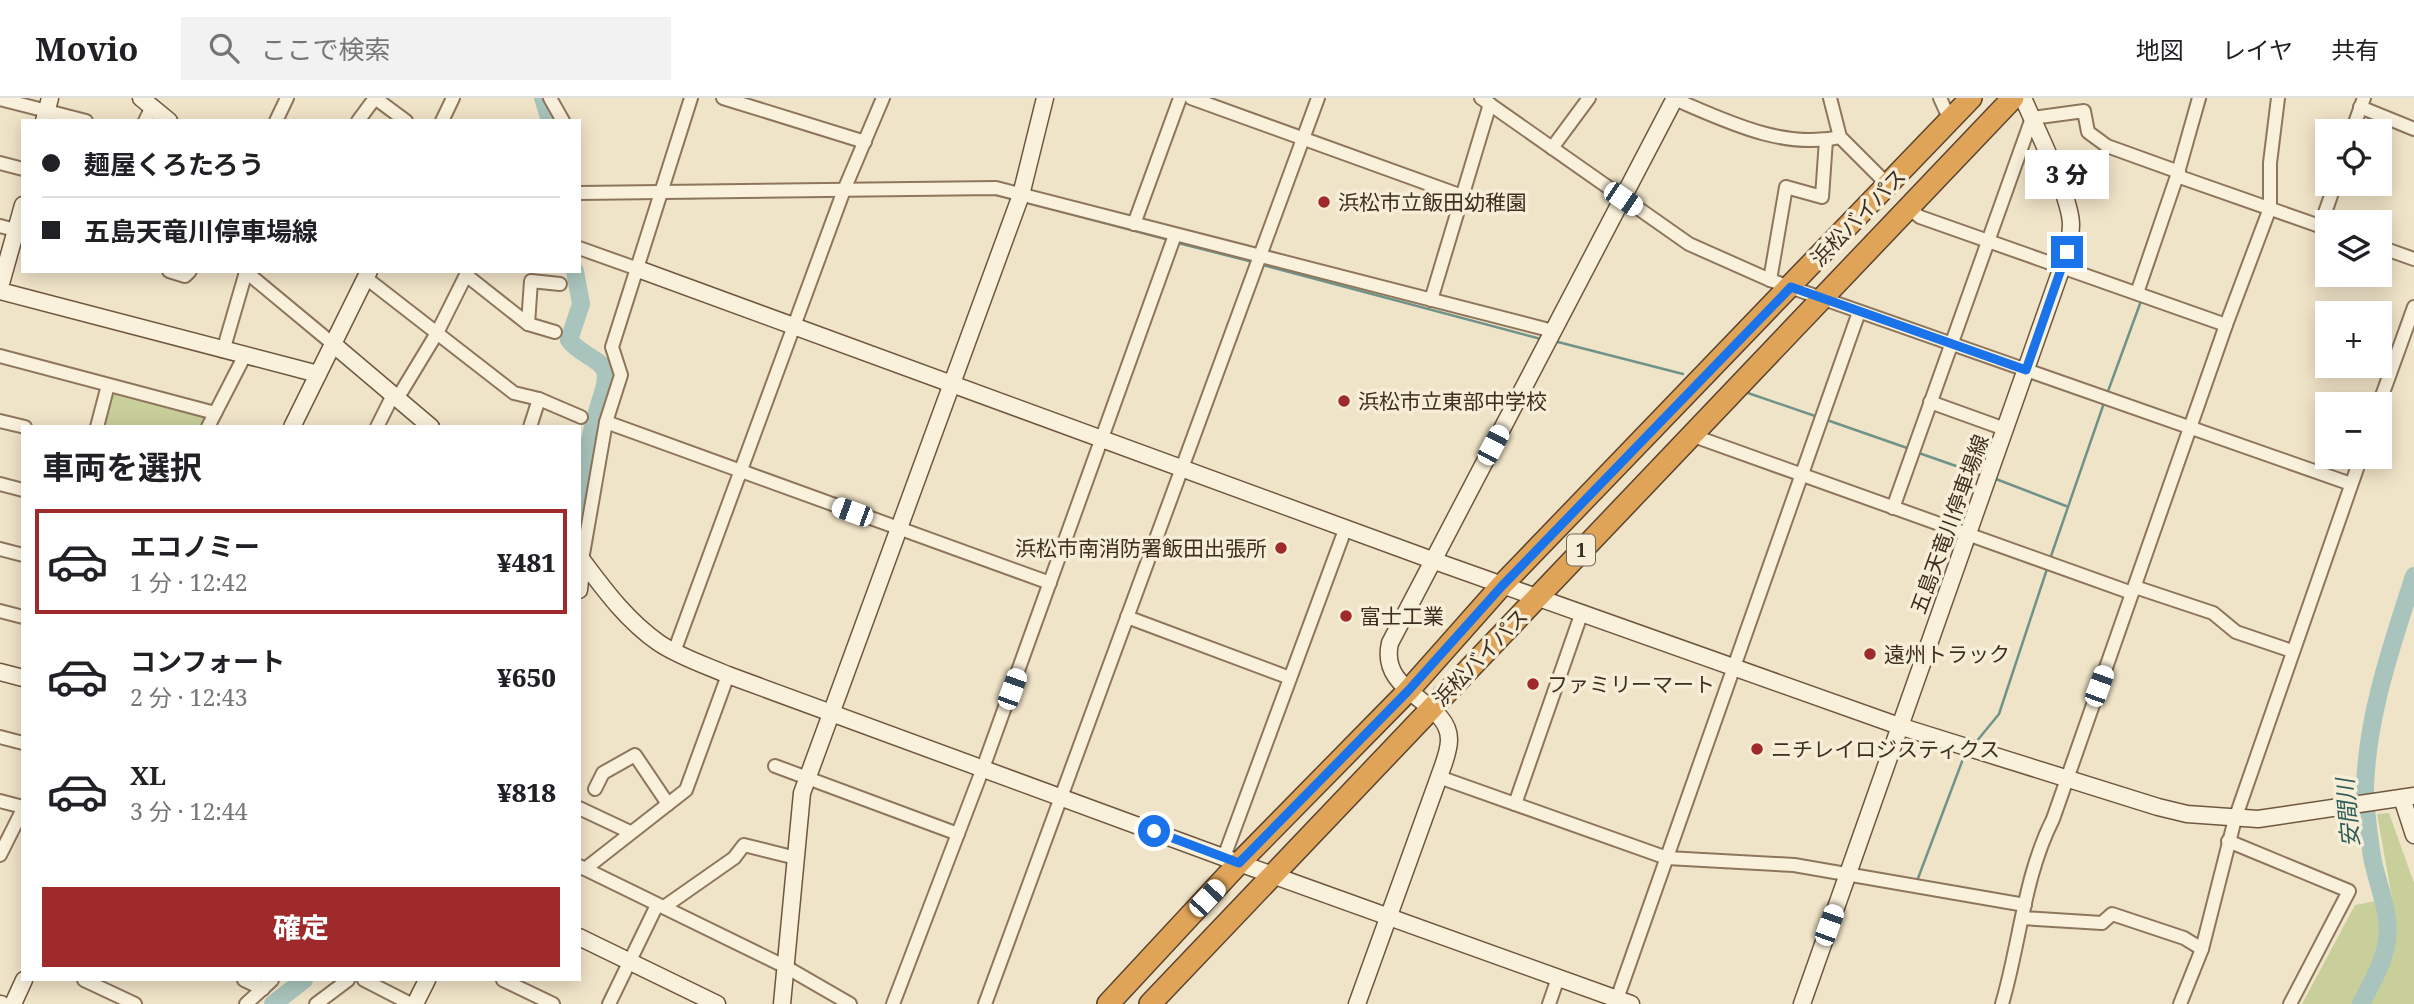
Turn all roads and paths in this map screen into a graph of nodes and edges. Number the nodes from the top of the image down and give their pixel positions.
1 (272, 98) edge
2 (375, 98) edge
3 (453, 98) edge
4 (550, 98) edge
5 (691, 98) edge
6 (723, 98) edge
7 (883, 98) edge
8 (1045, 98) edge
9 (1180, 98) edge
10 (1191, 98) edge
11 (1318, 98) edge
12 (1589, 98) edge
13 (1674, 98) edge
14 (1830, 98) edge
15 (1940, 98) edge
16 (1971, 98) edge
17 (2013, 98) edge
18 (2023, 98) edge
19 (2199, 98) edge
20 (2278, 98) edge
21 (0, 99) edge
22 (1485, 101) edge
23 (285, 102) edge
24 (2362, 102) edge
25 (149, 106) edge
26 (47, 110) edge
27 (2032, 118) junction
28 (79, 119) edge
29 (166, 119) edge
30 (277, 119) edge
31 (359, 119) edge
32 (403, 119) edge
33 (443, 119) edge
34 (562, 119) edge
35 (2356, 119) edge
36 (1950, 120) junction
37 (2414, 129) edge
38 (1303, 138) junction
39 (1833, 138) junction
40 (865, 142) junction
41 (1552, 148) junction
42 (0, 163) edge
43 (21, 168) edge
44 (2178, 174) junction
45 (1888, 185) junction
46 (844, 190) junction
47 (581, 193) edge
48 (661, 193) junction
49 (1021, 195) junction
50 (1462, 196) junction
51 (1623, 199) junction
52 (1908, 208) junction
53 (2270, 208) junction
54 (21, 210) edge
55 (1134, 224) junction
56 (2315, 225) edge
57 (13, 229) edge
58 (1175, 235) junction
59 (1987, 240) junction
60 (581, 249) edge
61 (2392, 251) edge
62 (1259, 256) junction
63 (2414, 259) edge
64 (2062, 267) junction
65 (638, 269) junction
66 (246, 273) edge
67 (247, 273) edge
68 (467, 273) edge
69 (364, 274) edge
70 (1770, 280) junction
71 (560, 284) dead end
72 (1791, 287) junction
73 (0, 289) edge
74 (2137, 293) junction
75 (1822, 299) junction
76 (1431, 300) junction
77 (2414, 307) edge
78 (1859, 312) junction
79 (528, 324) junction
80 (2226, 325) junction
81 (794, 326) junction
82 (1553, 331) junction
83 (555, 332) dead end
84 (437, 333) junction
85 (333, 344) junction
86 (1951, 344) junction
87 (223, 351) junction
88 (245, 355) junction
89 (0, 356) edge
90 (2026, 370) junction
91 (318, 374) junction
92 (951, 383) junction
93 (108, 386) junction
94 (2383, 392) edge
95 (395, 397) junction
96 (539, 400) junction
97 (1930, 402) junction
98 (215, 413) junction
99 (581, 417) dead end
100 (0, 421) edge
101 (606, 422) junction
102 (98, 425) edge
103 (209, 425) edge
104 (293, 425) edge
105 (378, 425) edge
106 (429, 425) edge
107 (531, 425) edge
108 (21, 426) edge
109 (2190, 427) junction
110 (2005, 429) junction
111 (1691, 435) junction
112 (1102, 439) junction
113 (1182, 468) junction
114 (2357, 469) edge
115 (739, 471) junction
116 (1801, 475) junction
117 (0, 484) edge
118 (2351, 484) junction
119 (21, 489) edge
120 (1893, 508) junction
121 (1346, 527) junction
122 (898, 528) junction
123 (1968, 536) junction
124 (0, 549) edge
125 (21, 554) edge
126 (581, 558) edge
127 (1432, 560) junction
128 (1050, 583) junction
129 (1502, 586) junction
130 (2134, 590) junction
131 (1538, 597) junction
132 (0, 611) edge
133 (1581, 612) junction
134 (21, 616) edge
135 (1127, 617) junction
136 (2292, 651) junction
137 (674, 652) junction
138 (1733, 667) junction
139 (0, 672) edge
140 (728, 675) junction
141 (21, 677) edge
142 (1290, 678) junction
143 (1408, 691) junction
144 (1430, 708) junction
145 (830, 713) junction
146 (1899, 726) junction
147 (0, 737) edge
148 (21, 742) edge
149 (775, 766) dead end
150 (983, 768) junction
151 (1439, 777) junction
152 (806, 778) junction
153 (2066, 778) junction
154 (595, 789) dead end
155 (1061, 797) junction
156 (2408, 797) edge
157 (0, 802) edge
158 (668, 804) junction
159 (1516, 804) junction
160 (21, 807) edge
161 (581, 809) edge
162 (21, 812) edge
163 (2235, 819) junction
164 (630, 832) junction
165 (958, 834) junction
166 (2414, 835) edge
167 (2228, 841) junction
168 (0, 855) edge
169 (796, 858) junction
170 (1667, 858) junction
171 (1231, 860) junction
172 (582, 868) edge
173 (1848, 873) junction
174 (1272, 875) junction
175 (661, 906) junction
176 (2023, 912) junction
177 (1388, 916) junction
178 (581, 938) edge
179 (2202, 949) junction
180 (631, 962) junction
181 (786, 967) junction
182 (1558, 978) junction
183 (24, 981) edge
184 (250, 981) edge
185 (347, 981) edge
186 (366, 981) edge
187 (426, 981) edge
188 (505, 981) edge
189 (104, 984) edge
190 (268, 984) edge
191 (1624, 1002) edge
192 (13, 1004) edge
193 (135, 1004) edge
194 (246, 1004) edge
195 (316, 1004) edge
196 (413, 1004) edge
197 (553, 1004) edge
198 (609, 1004) edge
199 (718, 1004) edge
200 (782, 1004) edge
201 (850, 1004) edge
202 (893, 1004) edge
203 (985, 1004) edge
204 (1108, 1004) edge
205 (1150, 1004) edge
206 (1357, 1004) edge
207 (1549, 1004) edge
208 (1802, 1004) edge
209 (2002, 1004) edge
210 (2180, 1004) edge
211 (2290, 1004) edge

1 - 23 street
2 - 31 street
2 - 32 street
3 - 33 street
4 - 34 street
5 - 48 street
6 - 40 street
7 - 40 street
8 - 49 street
9 - 55 street
10 - 38 street
11 - 38 street
12 - 41 street
13 - 39 street
13 - 51 street
14 - 39 street
15 - 36 street
16 - 36 highway, 浜松バイパス / 1
17 - 52 highway, 浜松バイパス / 1
18 - 27 street, 五島天竜川停車場線
19 - 44 street
20 - 53 street
21 - 26 street
22 - 41 street
22 - 50 street
23 - 30 street
24 - 35 street
24 - 37 street
25 - 29 street
26 - 28 street
27 - 44 street
27 - 59 street
27 - 64 street, 五島天竜川停車場線
36 - 45 highway, 浜松バイパス / 1
38 - 50 street
38 - 62 street
39 - 45 street
39 - 70 street
40 - 46 street
41 - 51 street
42 - 43 street
44 - 53 street
44 - 74 street
45 - 72 highway, 浜松バイパス / 1
46 - 48 street
46 - 49 street
46 - 81 street
47 - 48 street
48 - 65 street
49 - 55 street
49 - 92 street
50 - 76 street
51 - 70 street
51 - 82 street
52 - 59 street
52 - 75 highway, 浜松バイパス / 1
53 - 56 street
53 - 80 street
54 - 57 street
55 - 58 street
57 - 73 street
58 - 62 street
58 - 112 street
59 - 64 street
59 - 86 street
60 - 65 street
61 - 63 street
62 - 76 street
62 - 113 street
64 - 74 street
64 - 90 street, 五島天竜川停車場線
65 - 81 street
65 - 101 street
66 - 87 street
67 - 85 street
68 - 79 street
68 - 84 street
69 - 84 street
69 - 85 street
70 - 72 street
71 - 79 street
72 - 75 street
72 - 129 highway, 浜松バイパス / 1
73 - 87 street
74 - 80 street
75 - 78 street
75 - 111 highway, 浜松バイパス / 1
76 - 82 street
77 - 94 street
78 - 86 street
78 - 116 street
79 - 83 street
80 - 109 street
81 - 92 street
81 - 115 street
82 - 127 street
84 - 95 street
84 - 96 street
85 - 91 street
85 - 95 street
86 - 90 street
86 - 97 street
87 - 88 street
88 - 91 street
88 - 98 street
89 - 93 street
90 - 109 street
90 - 110 street, 五島天竜川停車場線
91 - 104 street
92 - 112 street
92 - 122 street
93 - 98 street
93 - 102 street
95 - 105 street
95 - 106 street
96 - 99 street
96 - 107 street
97 - 110 street
97 - 120 street
98 - 103 street
100 - 108 street
101 - 115 street
101 - 126 street
109 - 118 street
109 - 130 street
110 - 123 street, 五島天竜川停車場線
111 - 116 street
111 - 131 highway, 浜松バイパス / 1
112 - 113 street
112 - 128 street
113 - 121 street
113 - 135 street
114 - 118 street
115 - 122 street
115 - 137 street
116 - 120 street
116 - 138 street
117 - 119 street
118 - 136 street
120 - 123 street
121 - 127 street
121 - 142 street
122 - 128 street
122 - 145 street
123 - 130 street
123 - 146 street, 五島天竜川停車場線
124 - 125 street
126 - 137 street
127 - 129 street
127 - 143 street
128 - 150 street
129 - 131 street
129 - 143 highway, 浜松バイパス / 1
130 - 136 street
130 - 153 street
131 - 133 street
131 - 144 highway, 浜松バイパス / 1
132 - 134 street
133 - 138 street
133 - 159 street
135 - 142 street
135 - 155 street
136 - 163 street
137 - 140 street
138 - 146 street
138 - 170 street
139 - 141 street
140 - 145 street
140 - 158 street
142 - 171 street
143 - 144 street
143 - 171 highway, 浜松バイパス / 1
144 - 151 street
144 - 174 highway, 浜松バイパス / 1
145 - 150 street
145 - 152 street
146 - 153 street
146 - 173 street, 五島天竜川停車場線
147 - 148 street
149 - 152 street
150 - 155 street
150 - 165 street
151 - 159 street
151 - 177 street
152 - 165 street
152 - 169 street
153 - 163 street
153 - 176 street
154 - 158 street
155 - 171 street
155 - 203 street
156 - 163 street
156 - 166 street
157 - 160 street
158 - 164 street
159 - 170 street
161 - 164 street
162 - 168 street
163 - 167 street
164 - 172 street
165 - 202 street
167 - 179 street
167 - 211 street
169 - 175 street
169 - 181 street
170 - 173 street
170 - 191 street
171 - 174 street
171 - 204 highway, 浜松バイパス / 1
172 - 175 street
173 - 176 street
173 - 208 street, 五島天竜川停車場線
174 - 177 street
174 - 205 highway, 浜松バイパス / 1
175 - 180 street
175 - 181 street
176 - 179 street
176 - 209 street
177 - 182 street
177 - 206 street
178 - 180 street
179 - 210 street
180 - 198 street
180 - 199 street
181 - 200 street
181 - 201 street
182 - 191 street
182 - 207 street
183 - 192 street
184 - 190 street
185 - 195 street
186 - 196 street
187 - 196 street
188 - 197 street
189 - 193 street
190 - 194 street

